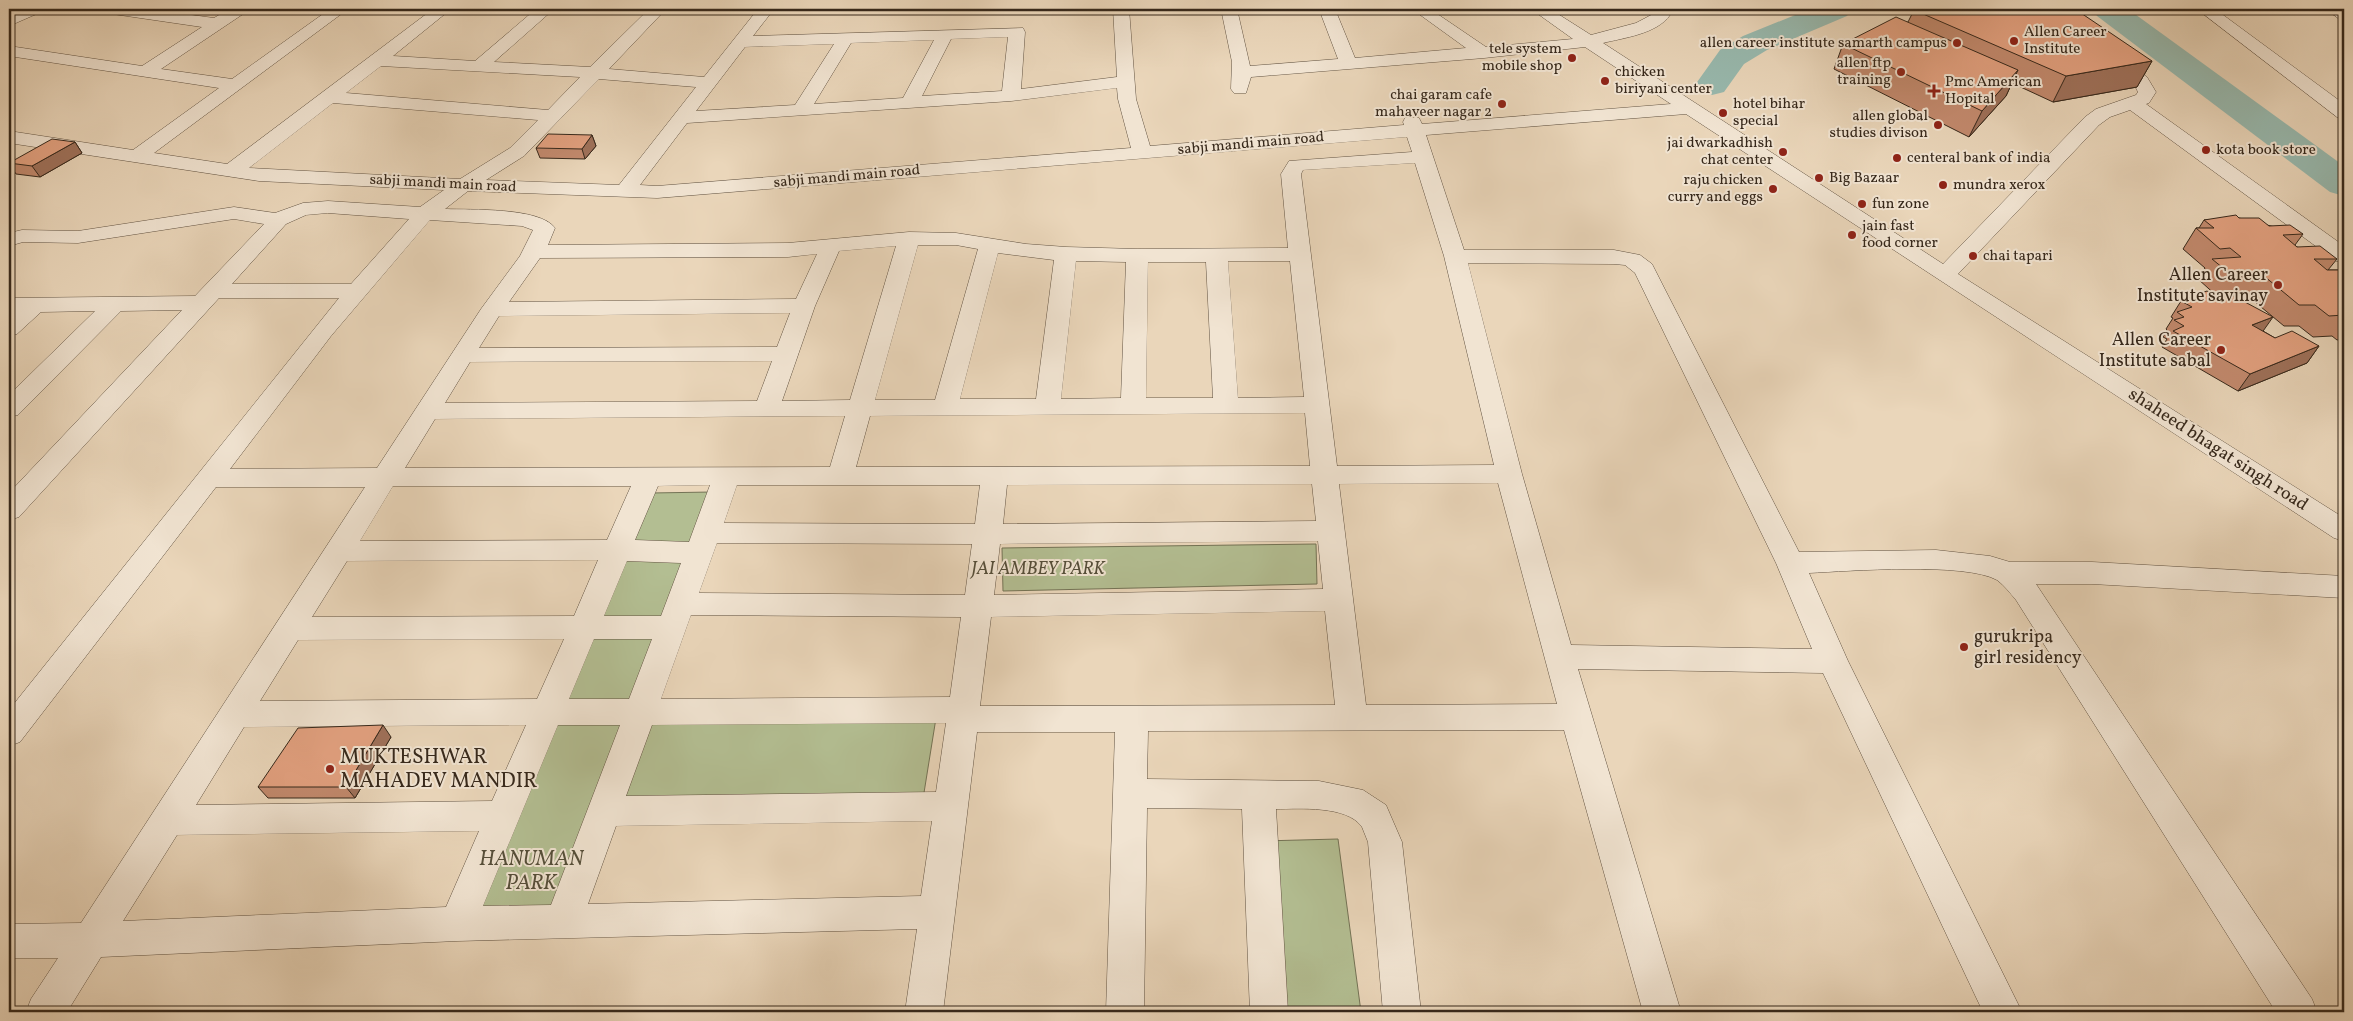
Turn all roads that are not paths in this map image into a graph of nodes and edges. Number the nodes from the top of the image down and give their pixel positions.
1 (35, 9) edge
2 (113, 9) edge
3 (240, 9) edge
4 (340, 9) edge
5 (443, 9) edge
6 (546, 9) edge
7 (658, 9) edge
8 (766, 9) edge
9 (1121, 9) edge
10 (1229, 9) edge
11 (1327, 9) edge
12 (1420, 9) edge
13 (1538, 9) edge
14 (1659, 9) edge
15 (2205, 9) edge
16 (2334, 9) edge
17 (2344, 15) edge
18 (9, 21) edge
19 (218, 24) junction
20 (945, 35) junction
21 (846, 38) junction
22 (1589, 41) junction
23 (740, 42) junction
24 (9, 50) edge
25 (2102, 52) edge
26 (1484, 53) junction
27 (376, 60) junction
28 (1348, 64) junction
29 (479, 66) junction
30 (146, 71) junction
31 (1242, 72) junction
32 (595, 73) junction
33 (1126, 81) junction
34 (708, 84) junction
35 (234, 85) junction
36 (1239, 90) dead end
37 (1011, 96) junction
38 (328, 97) junction
39 (909, 103) junction
40 (1681, 104) junction
41 (2139, 108) junction
42 (801, 110) junction
43 (2343, 111) edge
44 (553, 116) junction
45 (681, 118) junction
46 (9, 125) edge
47 (1416, 136) junction
48 (9, 137) edge
49 (1142, 148) junction
50 (143, 151) junction
51 (238, 166) junction
52 (473, 180) junction
53 (629, 186) junction
54 (424, 214) junction
55 (279, 220) junction
56 (13, 236) edge
57 (909, 238) junction
58 (990, 244) junction
59 (830, 248) junction
60 (533, 252) junction
61 (1066, 254) junction
62 (1300, 254) junction
63 (1217, 255) junction
64 (1137, 256) junction
65 (1455, 256) junction
66 (2344, 256) edge
67 (1945, 275) junction
68 (357, 291) junction
69 (206, 297) junction
70 (35, 304) junction
71 (115, 304) junction
72 (9, 305) edge
73 (804, 306) junction
74 (492, 308) junction
75 (9, 329) edge
76 (786, 354) junction
77 (463, 355) junction
78 (1226, 405) junction
79 (1317, 405) junction
80 (1133, 406) junction
81 (945, 407) junction
82 (1047, 407) junction
83 (768, 408) junction
84 (859, 408) junction
85 (9, 409) edge
86 (427, 411) junction
87 (1509, 474) junction
88 (1325, 475) junction
89 (995, 476) junction
90 (648, 477) junction
91 (727, 477) junction
92 (840, 477) junction
93 (208, 478) junction
94 (384, 478) junction
95 (9, 510) edge
96 (1331, 531) junction
97 (2344, 531) edge
98 (988, 534) junction
99 (704, 543) junction
100 (617, 550) junction
101 (338, 552) junction
102 (1790, 563) junction
103 (2007, 573) junction
104 (2344, 587) edge
105 (1339, 600) junction
106 (977, 606) junction
107 (676, 615) junction
108 (585, 626) junction
109 (288, 629) junction
110 (1559, 657) junction
111 (1833, 661) junction
112 (548, 712) junction
113 (641, 712) junction
114 (234, 714) junction
115 (963, 715) junction
116 (1575, 717) junction
117 (1132, 718) junction
118 (1352, 718) junction
119 (9, 733) edge
120 (1132, 793) junction
121 (1258, 795) junction
122 (951, 806) junction
123 (604, 811) junction
124 (503, 816) junction
125 (167, 820) junction
126 (937, 912) junction
127 (563, 922) junction
128 (456, 924) junction
129 (91, 940) junction
130 (9, 941) edge
131 (45, 1012) edge
132 (924, 1012) edge
133 (1125, 1012) edge
134 (1269, 1012) edge
135 (1402, 1012) edge
136 (1662, 1012) edge
137 (2003, 1012) edge
138 (2298, 1012) edge

1 - 18 street
2 - 19 street
3 - 19 street
4 - 35 street
5 - 27 street
6 - 29 street
7 - 32 street
8 - 23 street
9 - 33 street
10 - 31 street
11 - 28 street
12 - 26 street
13 - 22 street, shaheed bhagat singh road
14 - 22 street
15 - 43 street
16 - 17 street
19 - 30 street
20 - 21 street
20 - 37 street
20 - 39 street
21 - 23 street
21 - 42 street
22 - 26 street
22 - 40 street, shaheed bhagat singh road
23 - 34 street
24 - 30 street
25 - 41 street
26 - 28 street
27 - 29 street
27 - 38 street
28 - 31 street
29 - 32 street
30 - 35 street
31 - 36 street
32 - 34 street
32 - 44 street
33 - 37 street
33 - 49 street
34 - 45 street
35 - 50 street
37 - 39 street
38 - 44 street
38 - 51 street
39 - 42 street
40 - 47 street, sabji mandi main road
40 - 67 street, shaheed bhagat singh road
41 - 66 street
41 - 67 street
42 - 45 street
44 - 52 street
45 - 53 street
46 - 50 street
47 - 49 street, sabji mandi main road
47 - 62 street
47 - 65 street
48 - 50 street, sabji mandi main road
49 - 53 street, sabji mandi main road
50 - 51 street, sabji mandi main road
51 - 52 street, sabji mandi main road
52 - 53 street, sabji mandi main road
52 - 54 street
54 - 55 street
54 - 60 street
54 - 68 street
55 - 56 street
55 - 69 street
57 - 58 street
57 - 59 street
57 - 84 street
58 - 61 street
58 - 81 street
59 - 60 street
59 - 73 street
60 - 74 street
61 - 64 street
61 - 82 street
62 - 63 street
62 - 79 street
63 - 64 street
63 - 78 street
64 - 80 street
65 - 87 street
65 - 102 street
67 - 97 street, shaheed bhagat singh road
68 - 69 street
68 - 93 street
69 - 71 street
69 - 95 street
70 - 71 street
70 - 72 street
70 - 75 street
71 - 85 street
73 - 74 street
73 - 76 street
74 - 77 street
76 - 77 street
76 - 83 street
77 - 86 street
78 - 79 street
78 - 80 street
79 - 88 street
80 - 82 street
81 - 82 street
81 - 84 street
83 - 84 street
83 - 86 street
84 - 92 street
86 - 94 street
87 - 88 street
87 - 110 street
88 - 89 street
88 - 96 street
89 - 92 street
89 - 98 street
90 - 91 street
90 - 94 street
90 - 100 street
91 - 92 street
91 - 99 street
93 - 94 street
93 - 119 street
94 - 101 street
96 - 98 street
96 - 105 street
98 - 99 street
98 - 106 street
99 - 100 street
99 - 107 street
100 - 101 street
100 - 108 street
101 - 109 street
102 - 103 street
102 - 111 street
103 - 104 street
103 - 138 street
105 - 106 street
105 - 118 street
106 - 107 street
106 - 115 street
107 - 108 street
107 - 113 street
108 - 109 street
108 - 112 street
109 - 114 street
110 - 111 street
110 - 116 street
111 - 137 street
112 - 113 street
112 - 114 street
112 - 124 street
113 - 115 street
113 - 123 street
114 - 125 street
115 - 117 street
115 - 122 street
116 - 118 street
116 - 136 street
117 - 118 street
117 - 120 street
120 - 121 street
120 - 133 street
121 - 134 street
121 - 135 street
122 - 123 street
122 - 126 street
123 - 127 street
124 - 125 street
124 - 128 street
125 - 129 street
126 - 127 street
126 - 132 street
127 - 128 street
128 - 129 street
129 - 130 street
129 - 131 street

